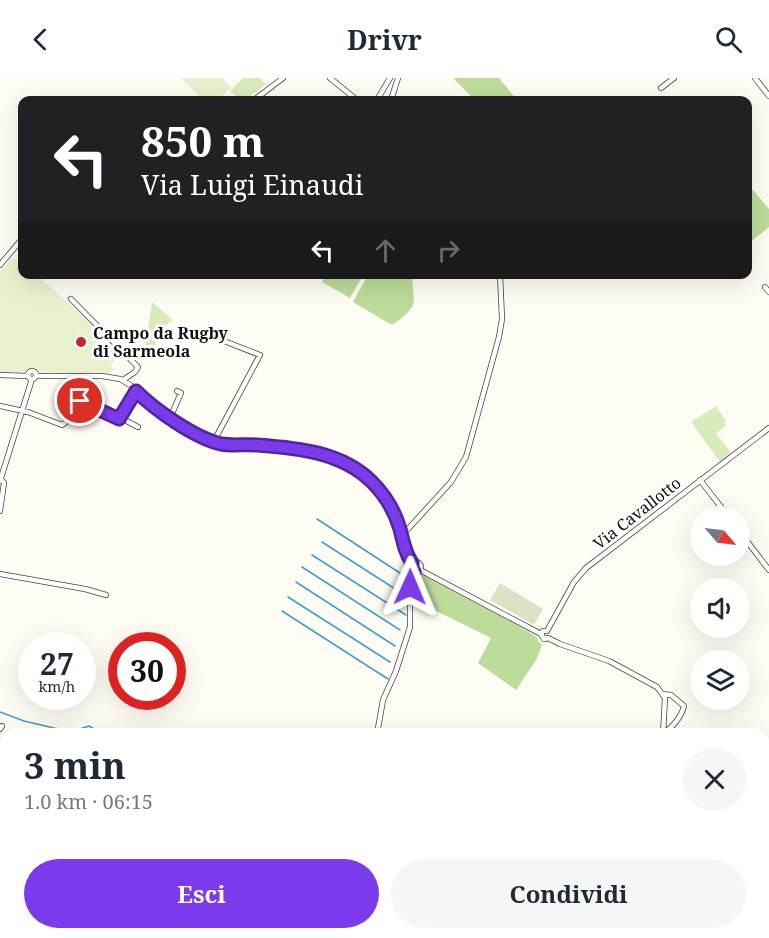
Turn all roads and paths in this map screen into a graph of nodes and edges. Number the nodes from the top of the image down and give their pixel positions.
1 (283, 78) edge
2 (330, 78) edge
3 (390, 78) edge
4 (398, 78) edge
5 (674, 78) edge
6 (755, 78) edge
7 (337, 80) edge
8 (661, 88) dead end
9 (259, 96) edge
10 (353, 96) edge
11 (379, 96) edge
12 (392, 96) edge
13 (769, 96) edge
14 (18, 244) edge
15 (0, 265) edge
16 (500, 279) edge
17 (765, 287) dead end
18 (769, 292) edge
19 (71, 299) dead end
20 (224, 341) dead end
21 (0, 375) edge
22 (32, 377) junction
23 (123, 380) junction
24 (136, 391) junction
25 (177, 391) dead end
26 (0, 406) edge
27 (23, 410) junction
28 (121, 418) junction
29 (170, 418) junction
30 (138, 427) dead end
31 (769, 428) edge
32 (214, 441) junction
33 (1, 480) edge
34 (700, 480) junction
35 (720, 506) edge
36 (0, 511) edge
37 (401, 533) junction
38 (750, 545) edge
39 (412, 563) junction
40 (769, 570) edge
41 (417, 571) junction
42 (0, 574) edge
43 (106, 595) dead end
44 (547, 631) junction
45 (541, 634) junction
46 (548, 638) junction
47 (663, 694) junction
48 (378, 728) edge
49 (664, 728) edge
50 (670, 728) edge

1 - 9 street
2 - 7 street
3 - 11 street
4 - 12 street
5 - 8 street
6 - 13 street
7 - 10 street
14 - 15 street
16 - 37 street
17 - 18 street
19 - 23 street
20 - 32 street
21 - 22 street
22 - 23 street
22 - 27 street
23 - 24 street
24 - 28 street
24 - 29 street
25 - 29 street
26 - 27 street
27 - 28 street
27 - 33 street
28 - 30 street
29 - 32 street
31 - 34 street, Via Cavallotto
32 - 37 street
33 - 36 street
34 - 35 street
34 - 44 street, Via Cavallotto
37 - 39 street
38 - 40 street
39 - 41 street
39 - 41 street
41 - 45 street
41 - 48 street
42 - 43 street
44 - 45 street
44 - 46 street
45 - 46 street
46 - 47 street
47 - 49 street
47 - 50 street

